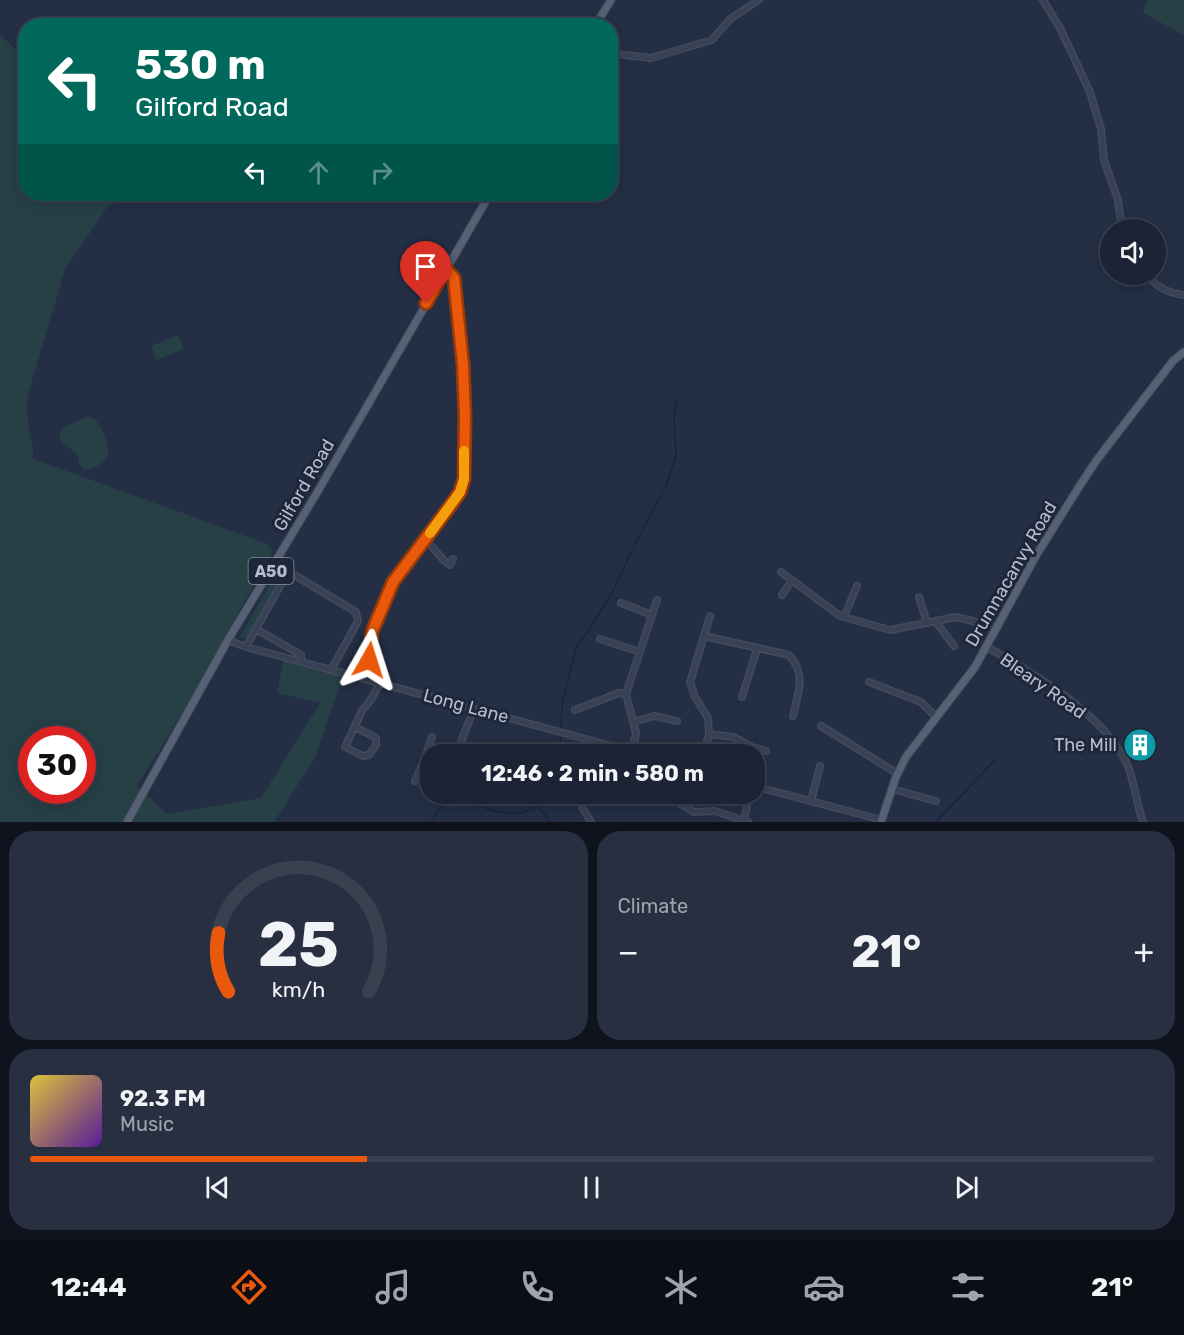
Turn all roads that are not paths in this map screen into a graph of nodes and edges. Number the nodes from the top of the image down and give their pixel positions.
1 (611, 0) edge
2 (759, 0) edge
3 (1043, 0) edge
4 (600, 18) edge
5 (618, 54) edge
6 (486, 201) edge
7 (1121, 219) edge
8 (446, 269) junction
9 (1157, 285) edge
10 (1184, 295) edge
11 (1184, 352) edge
12 (425, 540) junction
13 (450, 565) dead end
14 (781, 572) dead end
15 (792, 580) junction
16 (857, 586) dead end
17 (782, 595) dead end
18 (919, 597) dead end
19 (657, 600) dead end
20 (621, 603) dead end
21 (652, 615) junction
22 (710, 616) dead end
23 (844, 617) junction
24 (936, 622) junction
25 (927, 623) junction
26 (998, 627) junction
27 (256, 629) junction
28 (704, 636) junction
29 (600, 639) dead end
30 (228, 640) junction
31 (954, 646) dead end
32 (246, 647) junction
33 (987, 647) junction
34 (757, 649) junction
35 (640, 652) junction
36 (302, 662) junction
37 (331, 670) junction
38 (364, 679) junction
39 (869, 682) dead end
40 (380, 683) junction
41 (626, 694) junction
42 (742, 697) dead end
43 (474, 709) junction
44 (575, 710) dead end
45 (793, 716) dead end
46 (936, 717) junction
47 (676, 721) dead end
48 (633, 722) junction
49 (820, 726) dead end
50 (355, 727) junction
51 (710, 734) junction
52 (432, 737) dead end
53 (592, 741) junction
54 (431, 744) edge
55 (460, 744) edge
56 (592, 744) edge
57 (603, 744) edge
58 (634, 744) edge
59 (707, 744) edge
60 (766, 751) dead end
61 (820, 766) dead end
62 (420, 773) edge
63 (898, 774) junction
64 (416, 781) dead end
65 (765, 789) edge
66 (892, 789) junction
67 (812, 801) junction
68 (936, 801) dead end
69 (582, 804) edge
70 (681, 804) edge
71 (748, 804) edge
72 (746, 821) edge
73 (881, 821) edge
74 (127, 822) edge
75 (591, 822) edge
76 (1143, 822) edge

1 - 4 main road
2 - 5 street
3 - 7 street
6 - 8 main road, Gilford Road / A50
8 - 12 street
8 - 30 main road, Gilford Road / A50
9 - 10 street
11 - 26 main road, Drumnacanvy Road
12 - 13 street
12 - 38 street
14 - 15 street
15 - 17 street
15 - 23 street
16 - 23 street
18 - 25 street
19 - 21 street
20 - 21 street
21 - 35 street
22 - 28 street
23 - 25 street
24 - 25 street
24 - 26 street
24 - 31 street
26 - 33 main road, Drumnacanvy Road
27 - 32 street
27 - 36 street
27 - 37 street
28 - 34 street
28 - 51 street
29 - 35 street
30 - 32 street, Long Lane
30 - 74 main road, Gilford Road / A50
32 - 36 street, Long Lane
33 - 46 main road, Drumnacanvy Road
33 - 76 street, Bleary Road
34 - 42 street
34 - 45 street
35 - 41 street
36 - 37 street, Long Lane
37 - 38 street, Long Lane
38 - 40 street, Long Lane
39 - 46 street
40 - 43 street, Long Lane
40 - 50 street
41 - 44 street
41 - 48 street
43 - 53 street, Long Lane
43 - 55 street
46 - 63 main road, Drumnacanvy Road
47 - 48 street
48 - 58 street
49 - 63 street
50 - 50 street
51 - 59 street
51 - 60 street
52 - 54 street
53 - 56 street
53 - 57 street, Long Lane
61 - 67 street
62 - 64 street
63 - 66 main road, Drumnacanvy Road
65 - 67 street
66 - 68 street
66 - 73 main road, Drumnacanvy Road
67 - 73 street
69 - 75 street
70 - 72 street
71 - 72 street

